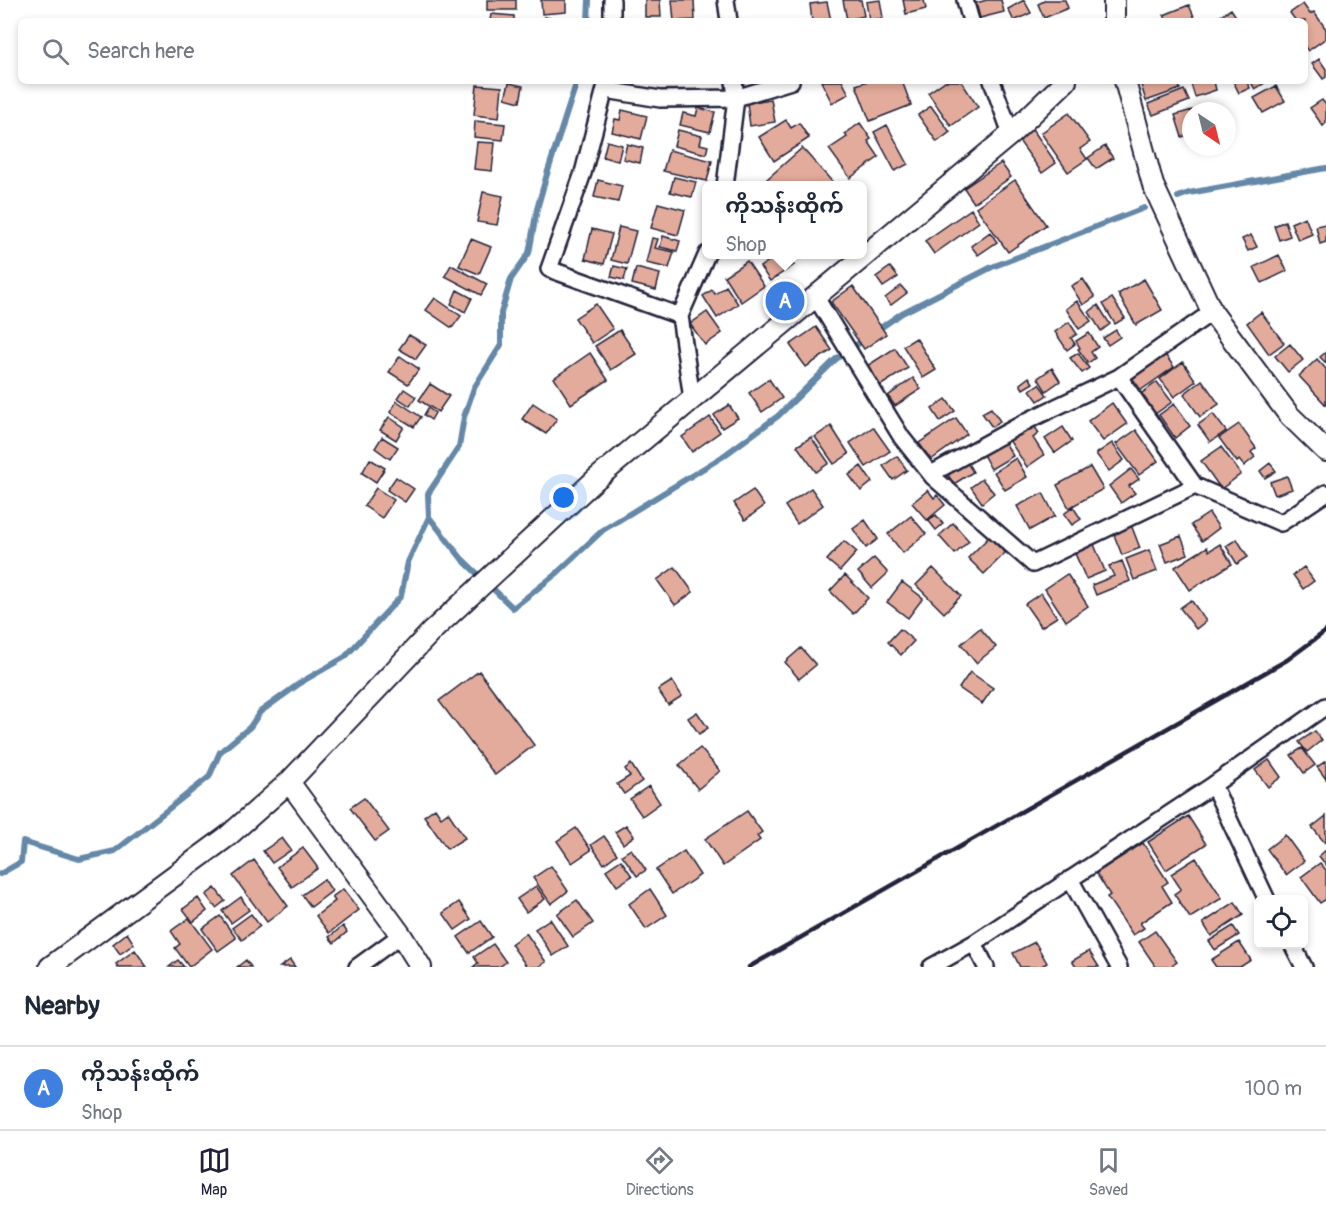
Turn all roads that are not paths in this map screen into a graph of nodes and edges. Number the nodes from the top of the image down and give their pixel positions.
1 (612, 0) edge
2 (726, 0) edge
3 (965, 0) edge
4 (1114, 0) edge
5 (612, 18) edge
6 (729, 18) edge
7 (970, 18) edge
8 (1114, 18) edge
9 (734, 84) edge
10 (781, 84) edge
11 (993, 84) edge
12 (1063, 84) edge
13 (1126, 84) edge
14 (607, 85) edge
15 (736, 98) junction
16 (1011, 134) junction
17 (726, 181) edge
18 (867, 253) edge
19 (705, 259) edge
20 (860, 259) edge
21 (815, 296) junction
22 (1212, 312) junction
23 (680, 316) junction
24 (1119, 377) junction
25 (692, 399) junction
26 (1326, 451) edge
27 (931, 474) junction
28 (1195, 486) junction
29 (1326, 493) edge
30 (1323, 714) edge
31 (289, 782) junction
32 (1213, 785) junction
33 (1070, 879) junction
34 (1265, 895) edge
35 (401, 935) junction
36 (974, 943) junction
37 (1294, 949) edge
38 (50, 967) edge
39 (357, 967) edge
40 (421, 967) edge
41 (931, 967) edge
42 (986, 967) edge
43 (1119, 967) edge
44 (1304, 967) edge

1 - 5 street
2 - 6 street
3 - 7 street
4 - 8 street
9 - 15 street
10 - 15 street
11 - 16 street
12 - 16 street
13 - 22 street
14 - 15 street
14 - 23 street
15 - 17 street
16 - 18 street
19 - 23 street
20 - 21 street
21 - 25 street
21 - 27 street
22 - 24 street
22 - 26 street
23 - 25 street
24 - 27 street
24 - 28 street
25 - 31 street
27 - 28 street
28 - 29 street
30 - 32 street
31 - 35 street
31 - 38 street
32 - 33 street
32 - 34 street
33 - 36 street
33 - 43 street
35 - 39 street
35 - 40 street
36 - 41 street
36 - 42 street
37 - 44 street

